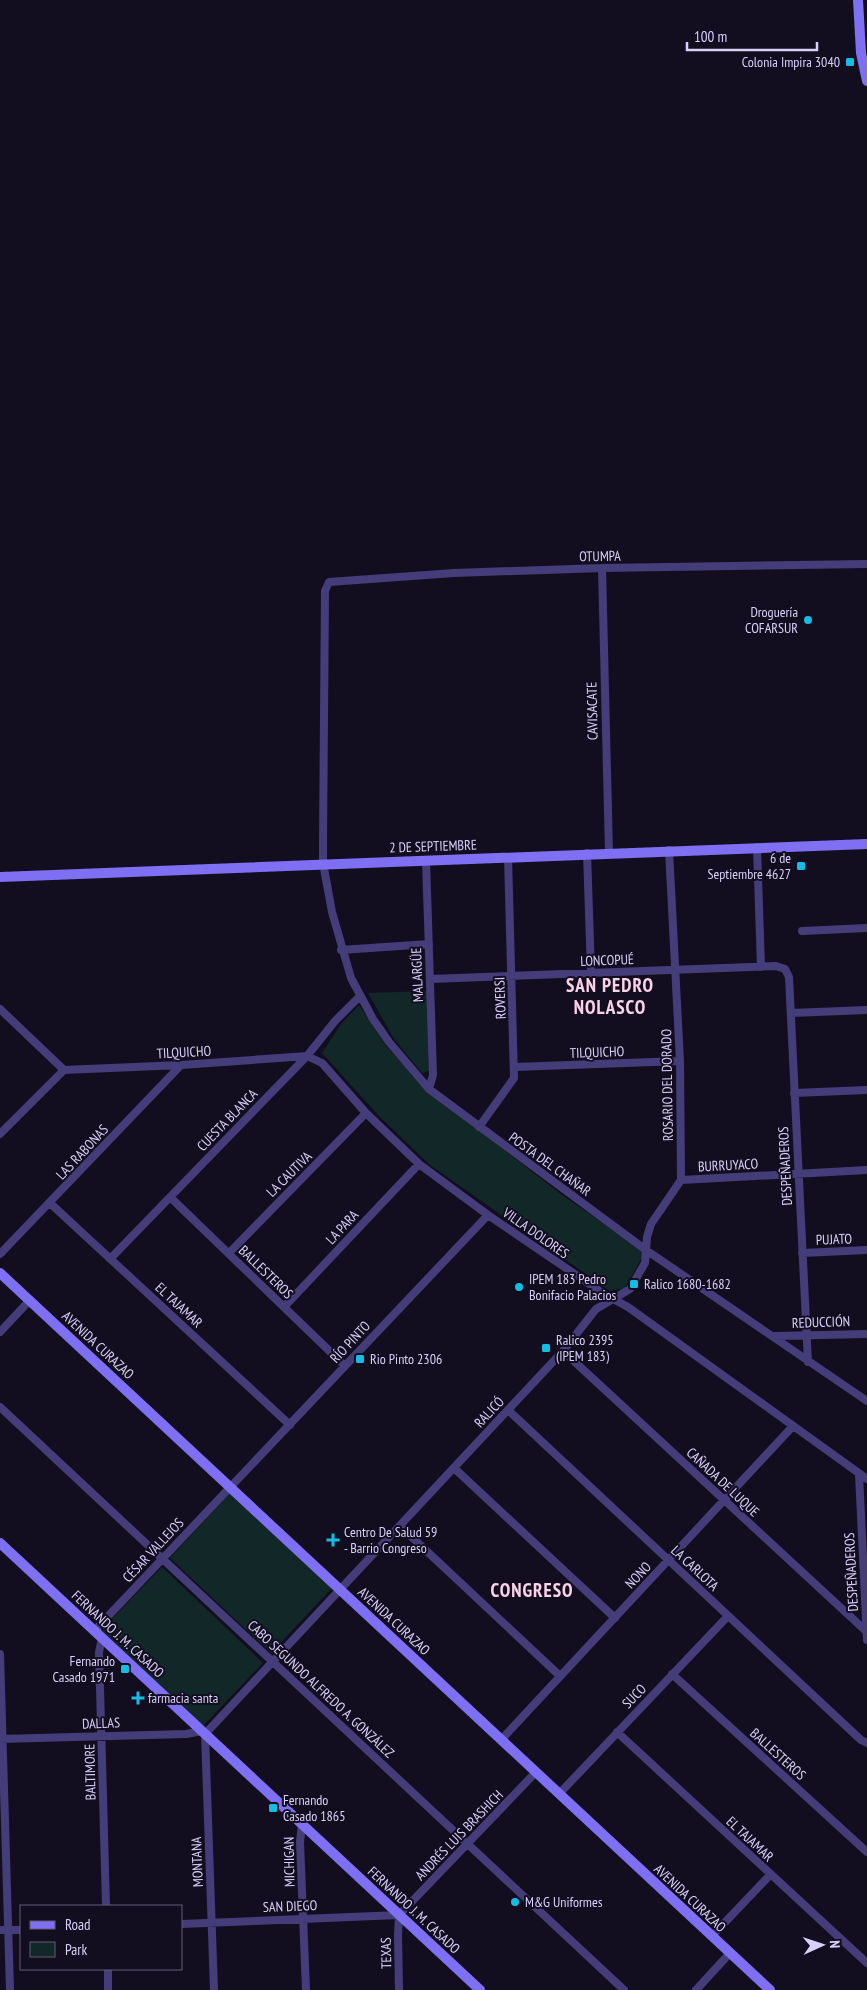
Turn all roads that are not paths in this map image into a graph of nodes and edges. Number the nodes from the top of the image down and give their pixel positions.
1 (858, 0) edge
2 (863, 25) edge
3 (867, 81) edge
4 (867, 564) edge
5 (602, 568) junction
6 (334, 580) joint
7 (867, 844) edge
8 (757, 847) junction
9 (669, 850) junction
10 (610, 852) junction
11 (587, 853) junction
12 (508, 857) junction
13 (426, 860) junction
14 (323, 863) junction
15 (0, 877) edge
16 (867, 928) edge
17 (802, 931) dead end
18 (429, 944) junction
19 (341, 950) junction
20 (761, 967) junction
21 (785, 969) joint
22 (675, 970) junction
23 (591, 972) junction
24 (512, 976) junction
25 (430, 979) junction
26 (360, 996) junction
27 (0, 1009) edge
28 (867, 1010) edge
29 (791, 1013) junction
30 (307, 1056) junction
31 (680, 1061) junction
32 (181, 1065) junction
33 (515, 1067) junction
34 (64, 1070) junction
35 (429, 1089) junction
36 (867, 1090) edge
37 (794, 1093) junction
38 (366, 1113) junction
39 (479, 1127) junction
40 (0, 1134) edge
41 (419, 1164) junction
42 (867, 1170) edge
43 (797, 1173) junction
44 (681, 1180) junction
45 (170, 1197) junction
46 (50, 1204) junction
47 (488, 1214) junction
48 (646, 1250) junction
49 (867, 1250) edge
50 (802, 1252) junction
51 (229, 1253) junction
52 (0, 1254) edge
53 (110, 1259) junction
54 (0, 1273) edge
55 (613, 1298) junction
56 (30, 1300) junction
57 (284, 1307) junction
58 (0, 1332) edge
59 (867, 1334) edge
60 (775, 1336) junction
61 (806, 1336) junction
62 (563, 1352) junction
63 (808, 1362) junction
64 (345, 1366) junction
65 (867, 1401) edge
66 (0, 1407) edge
67 (508, 1410) junction
68 (290, 1425) junction
69 (793, 1426) junction
70 (454, 1468) junction
71 (859, 1474) junction
72 (867, 1479) edge
73 (230, 1487) junction
74 (725, 1501) junction
75 (400, 1526) junction
76 (1, 1545) edge
77 (163, 1558) junction
78 (669, 1560) junction
79 (340, 1590) junction
80 (728, 1616) junction
81 (615, 1618) junction
82 (866, 1631) edge
83 (98, 1634) junction
84 (867, 1640) edge
85 (0, 1654) edge
86 (272, 1661) junction
87 (672, 1674) junction
88 (560, 1676) junction
89 (204, 1732) junction
90 (617, 1732) junction
91 (101, 1735) junction
92 (2, 1739) edge
93 (501, 1740) junction
94 (867, 1743) edge
95 (536, 1772) junction
96 (559, 1794) junction
97 (302, 1824) junction
98 (468, 1845) junction
99 (867, 1852) edge
100 (770, 1876) junction
101 (106, 1905) edge
102 (399, 1916) junction
103 (303, 1918) junction
104 (212, 1922) junction
105 (182, 1924) edge
106 (4, 1930) edge
107 (20, 1930) edge
108 (712, 1936) junction
109 (730, 1953) junction
110 (867, 1963) edge
111 (108, 1970) edge
112 (10, 1990) edge
113 (108, 1990) edge
114 (214, 1990) edge
115 (306, 1990) edge
116 (399, 1990) edge
117 (480, 1990) edge
118 (624, 1990) edge
119 (696, 1990) edge
120 (770, 1990) edge

1 - 2 street
2 - 3 street
4 - 5 street, OTUMPA
5 - 6 street, OTUMPA
5 - 10 street, CAVISACATE
6 - 14 street, POSTA DEL CHAÑAR
7 - 8 street, 2 DE SEPTIEMBRE
8 - 9 street, 2 DE SEPTIEMBRE
8 - 20 street
9 - 10 street, 2 DE SEPTIEMBRE
9 - 22 street, ROSARIO DEL DORADO
10 - 11 street, 2 DE SEPTIEMBRE
11 - 12 street, 2 DE SEPTIEMBRE
11 - 23 street
12 - 13 street, 2 DE SEPTIEMBRE
12 - 24 street, ROVERSI
13 - 14 street, 2 DE SEPTIEMBRE
13 - 18 street, MALARGÜE
14 - 15 street, 2 DE SEPTIEMBRE
14 - 19 street, POSTA DEL CHAÑAR
16 - 17 street
18 - 19 street
18 - 25 street, MALARGÜE
19 - 26 street, POSTA DEL CHAÑAR
20 - 21 street, LONCOPUÉ
20 - 22 street, LONCOPUÉ
21 - 29 street, DESPEÑADEROS
22 - 23 street, LONCOPUÉ
22 - 31 street, ROSARIO DEL DORADO
23 - 24 street, LONCOPUÉ
24 - 25 street, LONCOPUÉ
24 - 33 street, ROVERSI
25 - 35 street, MALARGÜE
26 - 30 street, CUESTA BLANCA
26 - 35 street, POSTA DEL CHAÑAR
27 - 34 street
28 - 29 street
29 - 37 street, DESPEÑADEROS
30 - 32 street, TILQUICHO
30 - 38 street, VILLA DOLORES
30 - 45 street, CUESTA BLANCA
31 - 33 street, TILQUICHO
31 - 44 street, ROSARIO DEL DORADO
32 - 34 street, TILQUICHO
32 - 46 street, LAS RABONAS
33 - 39 street, ROVERSI
34 - 40 street
35 - 39 street, POSTA DEL CHAÑAR
36 - 37 street
37 - 43 street, DESPEÑADEROS
38 - 41 street, VILLA DOLORES
38 - 51 street, LA CAUTIVA
39 - 48 street, POSTA DEL CHAÑAR
41 - 47 street, VILLA DOLORES
41 - 57 street, LA PARA
42 - 43 street, BURRUYACO
43 - 44 street, BURRUYACO
43 - 50 street, DESPEÑADEROS
44 - 48 street
45 - 51 street, BALLESTEROS
45 - 53 street, CUESTA BLANCA
46 - 52 street, LAS RABONAS
46 - 53 street, EL TAJAMAR
47 - 55 street, VILLA DOLORES
47 - 64 street, RÍO PINTO
48 - 55 street, RALICÓ
48 - 60 street, POSTA DEL CHAÑAR
49 - 50 street, PUJATO
50 - 61 street, DESPEÑADEROS
51 - 57 street, BALLESTEROS
53 - 68 street, EL TAJAMAR
54 - 56 street, AVENIDA CURAZAO
55 - 62 street, RALICÓ
55 - 69 street, VILLA DOLORES
56 - 58 street
56 - 73 street, AVENIDA CURAZAO
57 - 64 street, BALLESTEROS
59 - 61 street, REDUCCIÓN
60 - 61 street, REDUCCIÓN
60 - 63 street, POSTA DEL CHAÑAR
61 - 63 street, DESPEÑADEROS
62 - 67 street, RALICÓ
62 - 74 street, CAÑADA DE LUQUE
63 - 65 street, POSTA DEL CHAÑAR
64 - 68 street, RÍO PINTO
66 - 77 street, CABO SEGUNDO ALFREDO A. GONZÁLEZ
67 - 70 street, RALICÓ
67 - 78 street, LA CARLOTA
68 - 73 street, RÍO PINTO
69 - 71 street, VILLA DOLORES
69 - 74 street, NONO
70 - 75 street, RALICÓ
70 - 81 street
71 - 72 street, VILLA DOLORES
71 - 82 street, DESPEÑADEROS
73 - 77 street, CÉSAR VALLEJOS
73 - 79 street, AVENIDA CURAZAO
74 - 78 street, NONO
74 - 82 street, CAÑADA DE LUQUE
75 - 79 street, RALICÓ
75 - 88 street
76 - 83 street, FERNANDO J. M. CASADO
77 - 83 street, CÉSAR VALLEJOS
77 - 86 street, CABO SEGUNDO ALFREDO A. GONZÁLEZ
78 - 80 street, LA CARLOTA
78 - 81 street, NONO
79 - 86 street, RALICÓ
79 - 93 street, AVENIDA CURAZAO
80 - 87 street, SUCO
80 - 94 street, LA CARLOTA
81 - 88 street, NONO
82 - 84 street, DESPEÑADEROS
83 - 89 street, FERNANDO J. M. CASADO
83 - 91 street, BALTIMORE
85 - 92 street
86 - 89 street, RALICÓ
86 - 98 street, CABO SEGUNDO ALFREDO A. GONZÁLEZ
87 - 90 street, SUCO
87 - 99 street, BALLESTEROS
88 - 93 street, NONO
89 - 91 street, DALLAS
89 - 97 street, FERNANDO J. M. CASADO
89 - 104 street, MONTANA
90 - 96 street, SUCO
90 - 100 street, EL TAJAMAR
91 - 92 street, DALLAS
91 - 101 street, BALTIMORE
92 - 106 street
93 - 95 street, AVENIDA CURAZAO
95 - 96 street, AVENIDA CURAZAO
95 - 98 street, ANDRÉS LUIS BRASHICH
96 - 108 street, AVENIDA CURAZAO
97 - 102 street, FERNANDO J. M. CASADO
97 - 103 street, MICHIGAN
98 - 102 street, ANDRÉS LUIS BRASHICH
98 - 118 street, CABO SEGUNDO ALFREDO A. GONZÁLEZ
100 - 108 street
100 - 110 street, EL TAJAMAR
102 - 103 street, SAN DIEGO
102 - 116 street, TEXAS
102 - 117 street, FERNANDO J. M. CASADO
103 - 104 street, SAN DIEGO
103 - 115 street, MICHIGAN
104 - 105 street, SAN DIEGO
104 - 114 street, MONTANA
106 - 107 street
106 - 112 street
108 - 109 street, AVENIDA CURAZAO
109 - 119 street
109 - 120 street, AVENIDA CURAZAO
111 - 113 street

